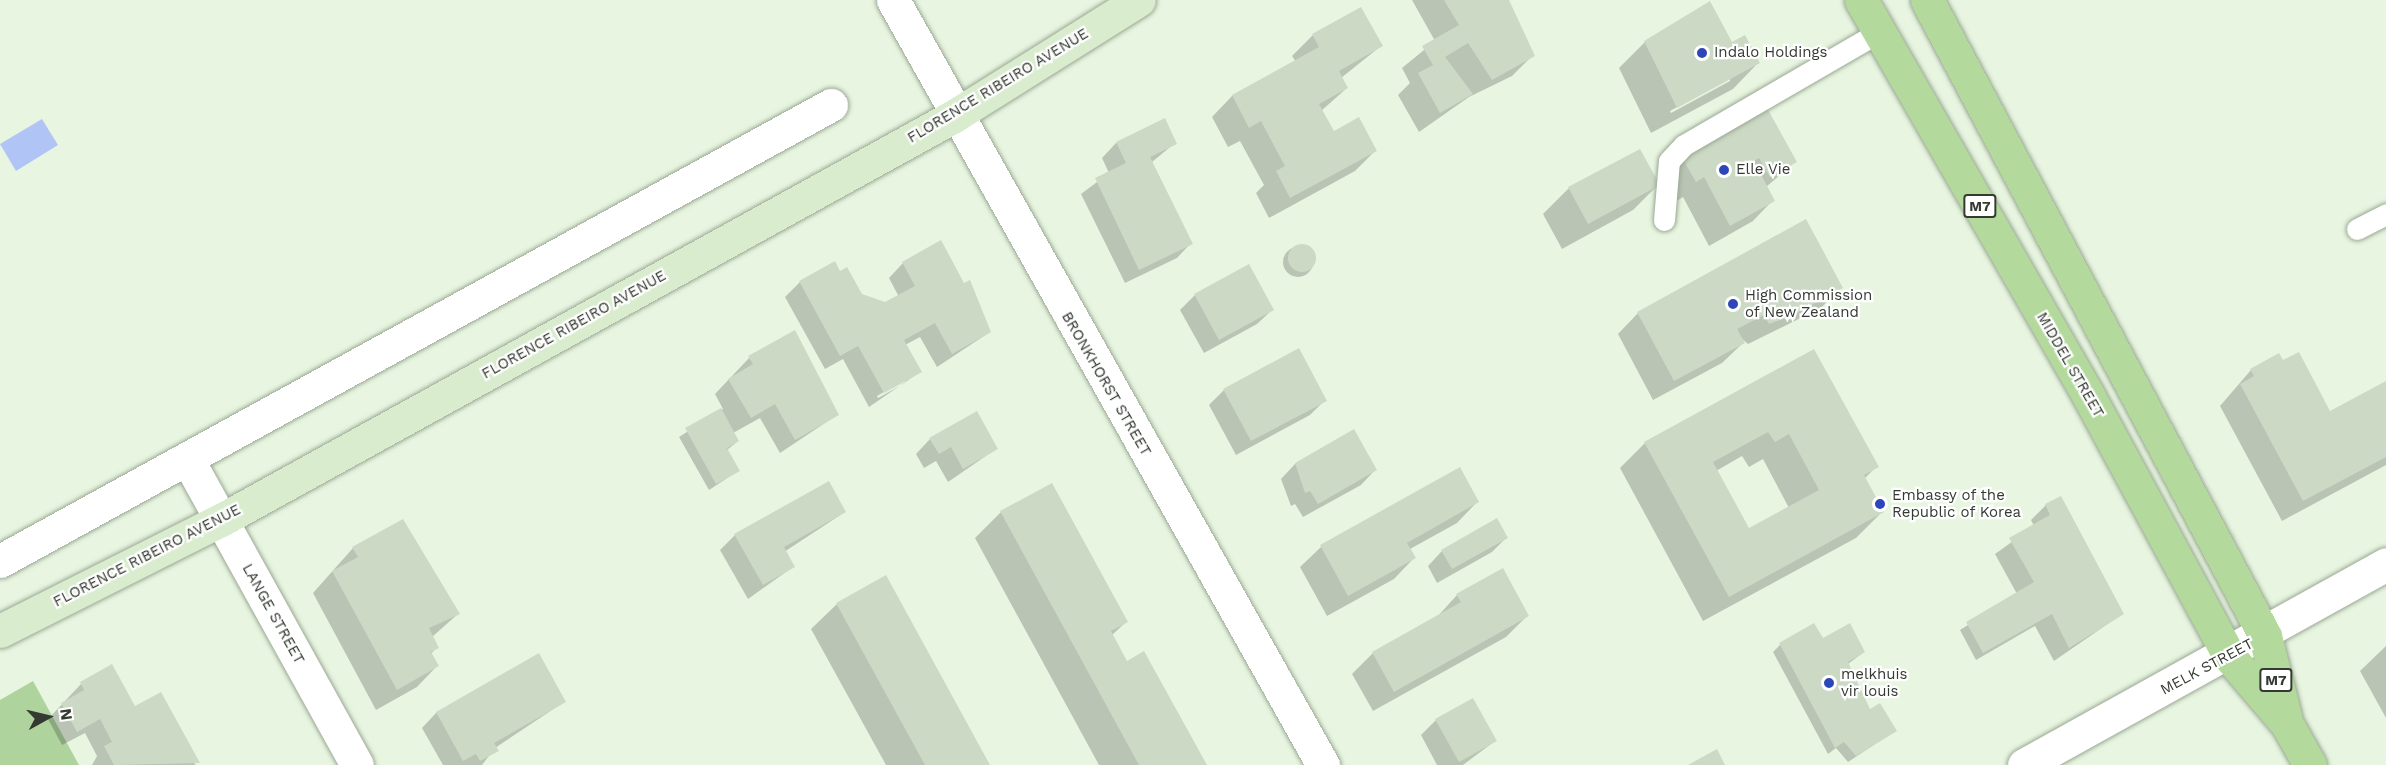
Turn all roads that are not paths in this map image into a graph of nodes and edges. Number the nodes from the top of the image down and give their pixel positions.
1 (893, 0) edge
2 (1138, 0) edge
3 (1860, 0) edge
4 (1927, 0) edge
5 (1879, 32) junction
6 (831, 105) dead end
7 (954, 116) junction
8 (2386, 214) edge
9 (1664, 219) dead end
10 (2357, 229) dead end
11 (189, 462) junction
12 (220, 520) junction
13 (0, 561) edge
14 (2386, 564) edge
15 (0, 631) edge
16 (2265, 636) junction
17 (2229, 656) junction
18 (2287, 724) junction
19 (357, 765) edge
20 (1323, 765) edge
21 (2024, 765) edge
22 (2310, 765) edge

1 - 7 street, BRONKHORST STREET
2 - 7 main road, FLORENCE RIBEIRO AVENUE
3 - 5 main road, MIDDEL STREET / M7
4 - 16 main road, MIDDEL STREET / M7
5 - 9 lane
5 - 17 main road, MIDDEL STREET / M7
6 - 11 street
7 - 12 main road, FLORENCE RIBEIRO AVENUE
7 - 20 street, BRONKHORST STREET
8 - 10 lane
11 - 12 street, LANGE STREET
11 - 13 street
12 - 15 main road, FLORENCE RIBEIRO AVENUE
12 - 19 street, LANGE STREET
14 - 16 street, MELK STREET
16 - 17 street, MELK STREET
16 - 18 main road, MIDDEL STREET / M7
17 - 18 main road, MIDDEL STREET / M7
17 - 21 street, MELK STREET
18 - 22 main road, MIDDEL STREET / M7

